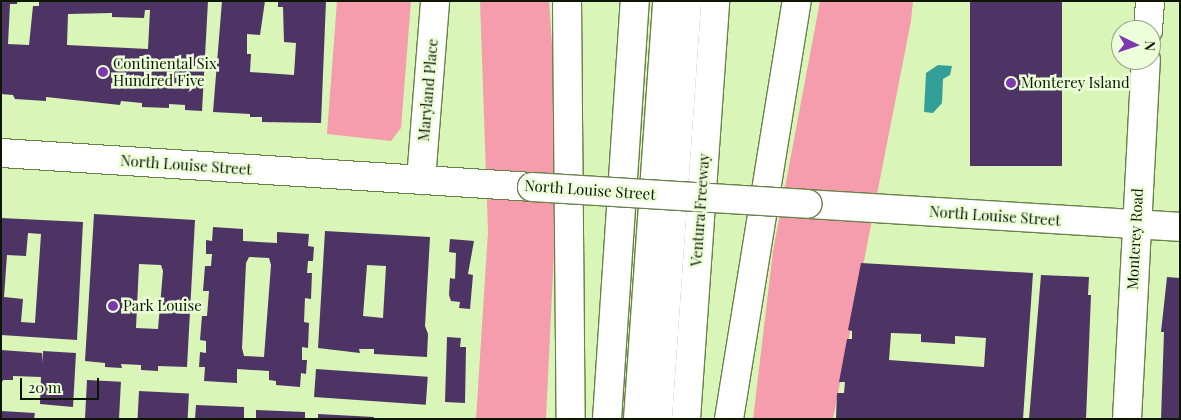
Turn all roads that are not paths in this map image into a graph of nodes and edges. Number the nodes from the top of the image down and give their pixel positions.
1 (435, 1) edge
2 (568, 1) edge
3 (635, 1) edge
4 (667, 1) edge
5 (687, 1) edge
6 (715, 1) edge
7 (796, 1) edge
8 (1150, 1) edge
9 (1149, 20) edge
10 (1145, 70) edge
11 (1, 153) edge
12 (420, 180) junction
13 (1136, 224) junction
14 (1180, 227) edge
15 (571, 419) edge
16 (608, 419) edge
17 (638, 419) edge
18 (658, 419) edge
19 (686, 419) edge
20 (729, 419) edge
21 (1128, 419) edge

1 - 12 main road, Maryland Place
2 - 15 main road
3 - 16 main road
4 - 17 main road
5 - 18 main road
6 - 19 main road, Ventura Freeway
7 - 20 main road
8 - 9 main road
10 - 13 main road, Monterey Road
11 - 12 main road, North Louise Street
12 - 13 main road, North Louise Street, bridge
13 - 14 main road, North Louise Street
13 - 21 main road, Monterey Road

